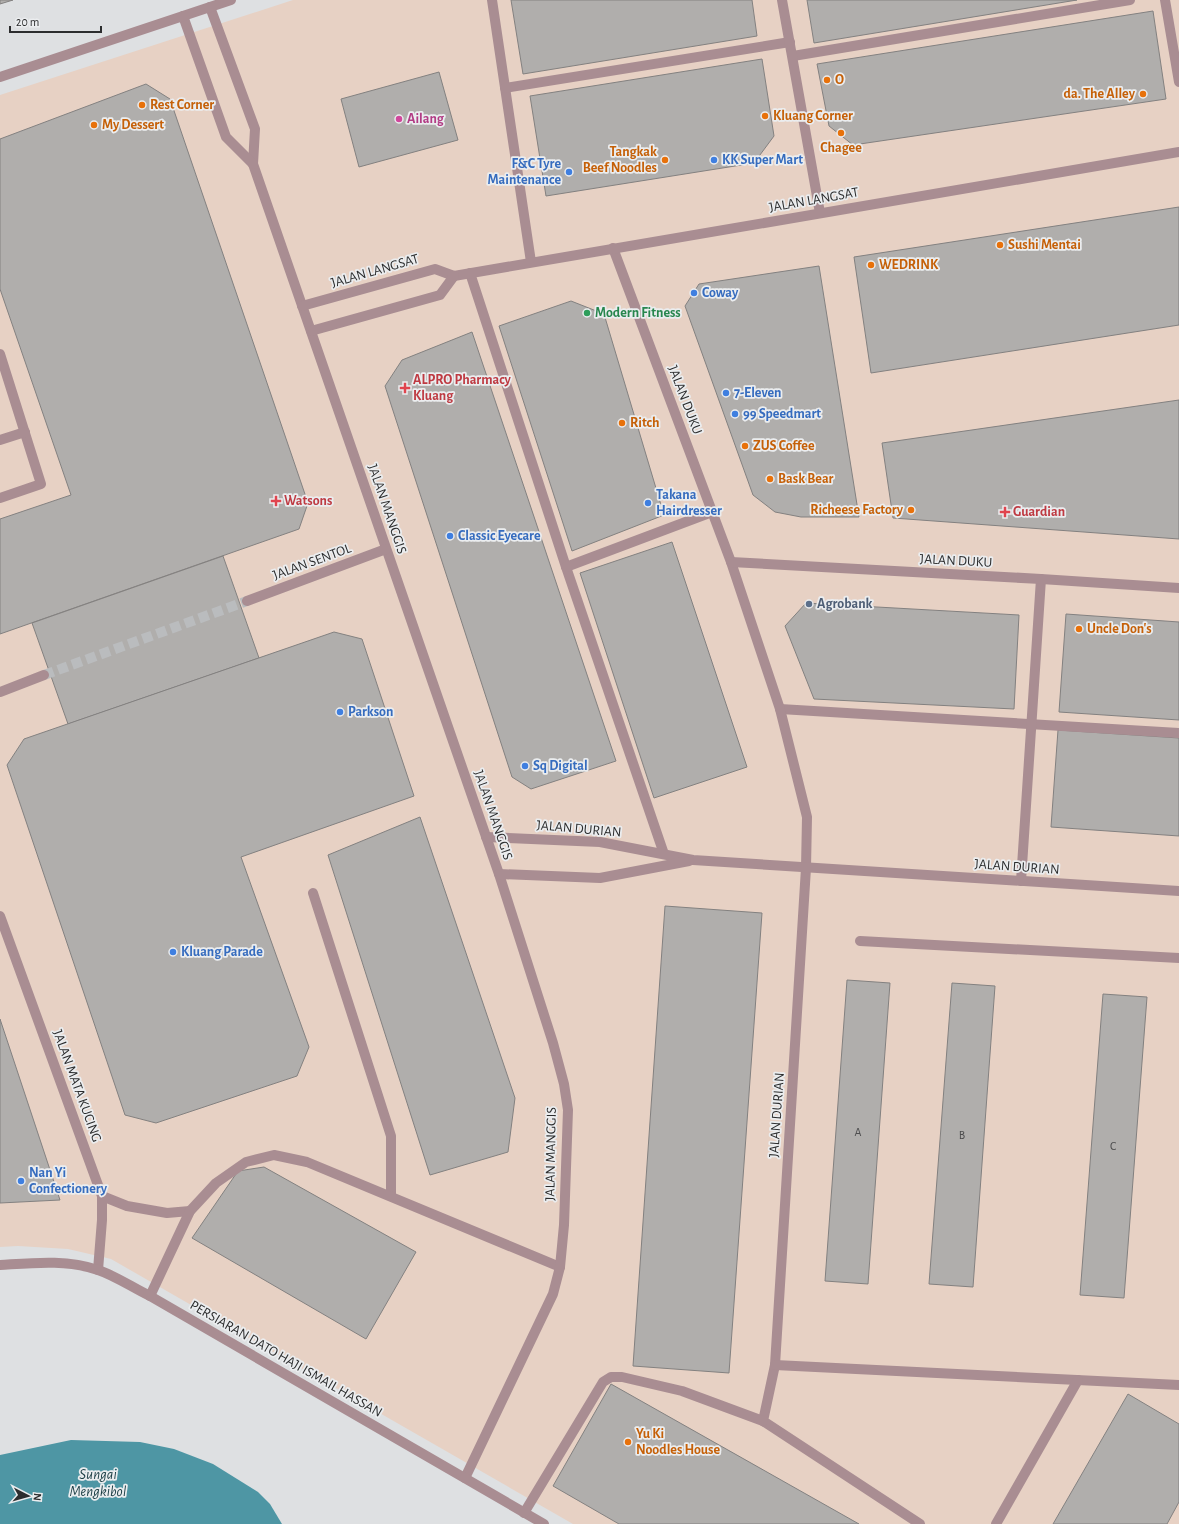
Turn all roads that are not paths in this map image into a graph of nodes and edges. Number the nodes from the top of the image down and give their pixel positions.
1 (231, 0) edge
2 (492, 0) edge
3 (782, 0) edge
4 (1130, 0) edge
5 (1165, 0) edge
6 (210, 7) junction
7 (183, 16) junction
8 (790, 42) junction
9 (792, 56) junction
10 (0, 77) edge
11 (1179, 82) edge
12 (505, 88) junction
13 (1179, 152) edge
14 (253, 164) junction
15 (820, 213) junction
16 (613, 248) junction
17 (531, 262) junction
18 (470, 274) junction
19 (454, 276) junction
20 (302, 306) junction
21 (311, 331) junction
22 (0, 354) edge
23 (25, 432) junction
24 (0, 440) edge
25 (0, 498) edge
26 (712, 512) junction
27 (386, 549) junction
28 (731, 562) junction
29 (566, 568) junction
30 (1040, 579) junction
31 (1179, 588) edge
32 (247, 600) tunnel mouth
33 (44, 675) tunnel mouth
34 (0, 692) edge
35 (780, 709) junction
36 (1031, 724) junction
37 (1179, 733) edge
38 (486, 837) junction
39 (664, 854) junction
40 (693, 860) junction
41 (806, 868) junction
42 (498, 874) junction
43 (1021, 881) junction
44 (1179, 891) edge
45 (313, 893) dead end
46 (0, 916) edge
47 (860, 941) dead end
48 (1179, 958) edge
49 (102, 1196) junction
50 (391, 1196) junction
51 (190, 1211) junction
52 (0, 1265) edge
53 (560, 1267) junction
54 (98, 1270) junction
55 (150, 1296) junction
56 (775, 1365) junction
57 (1078, 1380) junction
58 (1179, 1385) edge
59 (763, 1421) junction
60 (465, 1478) junction
61 (524, 1512) junction
62 (544, 1524) edge
63 (920, 1524) edge
64 (996, 1524) edge

1 - 6 street
2 - 12 street
3 - 8 street
4 - 9 street
5 - 11 street
6 - 7 street
6 - 14 street
7 - 10 street
7 - 14 street
8 - 9 street
8 - 12 street
9 - 15 street
12 - 17 street
13 - 15 street, JALAN LANGSAT
14 - 20 street, JALAN MANGGIS
15 - 16 street, JALAN LANGSAT
16 - 17 street, JALAN LANGSAT
16 - 26 street, JALAN DUKU
17 - 18 street, JALAN LANGSAT
18 - 19 street, JALAN LANGSAT
18 - 29 street
19 - 20 street, JALAN LANGSAT
19 - 21 street
20 - 21 street, JALAN MANGGIS
21 - 27 street, JALAN MANGGIS
22 - 23 street
23 - 24 street
23 - 25 street
26 - 28 street, JALAN DUKU
26 - 29 street
27 - 32 street, JALAN SENTOL
27 - 38 street, JALAN MANGGIS
28 - 30 street, JALAN DUKU
28 - 35 street, JALAN DUKU
29 - 39 street
30 - 31 street, JALAN DUKU
30 - 36 street
33 - 34 street
35 - 36 street
35 - 41 street, JALAN DUKU
36 - 37 street
36 - 43 street
38 - 39 street, JALAN DURIAN
38 - 42 street, JALAN MANGGIS
39 - 40 street, JALAN DURIAN
40 - 41 street, JALAN DURIAN
40 - 42 street, JALAN DURIAN
41 - 43 street, JALAN DURIAN
41 - 56 street, JALAN DURIAN
42 - 53 street, JALAN MANGGIS
43 - 44 street, JALAN DURIAN
45 - 50 street
46 - 49 street, JALAN MATA KUCING
47 - 48 street
49 - 51 street
49 - 54 street, JALAN MATA KUCING
50 - 51 street
50 - 53 street
51 - 55 street
52 - 54 street, PERSIARAN DATO HAJI ISMAIL HASSAN
53 - 60 street, JALAN MANGGIS
54 - 55 street, PERSIARAN DATO HAJI ISMAIL HASSAN
55 - 60 street, PERSIARAN DATO HAJI ISMAIL HASSAN
56 - 57 street
56 - 59 street, JALAN DURIAN
57 - 58 street
57 - 64 street
59 - 61 street
59 - 63 street
60 - 61 street, PERSIARAN DATO HAJI ISMAIL HASSAN
61 - 62 street, PERSIARAN DATO HAJI ISMAIL HASSAN

